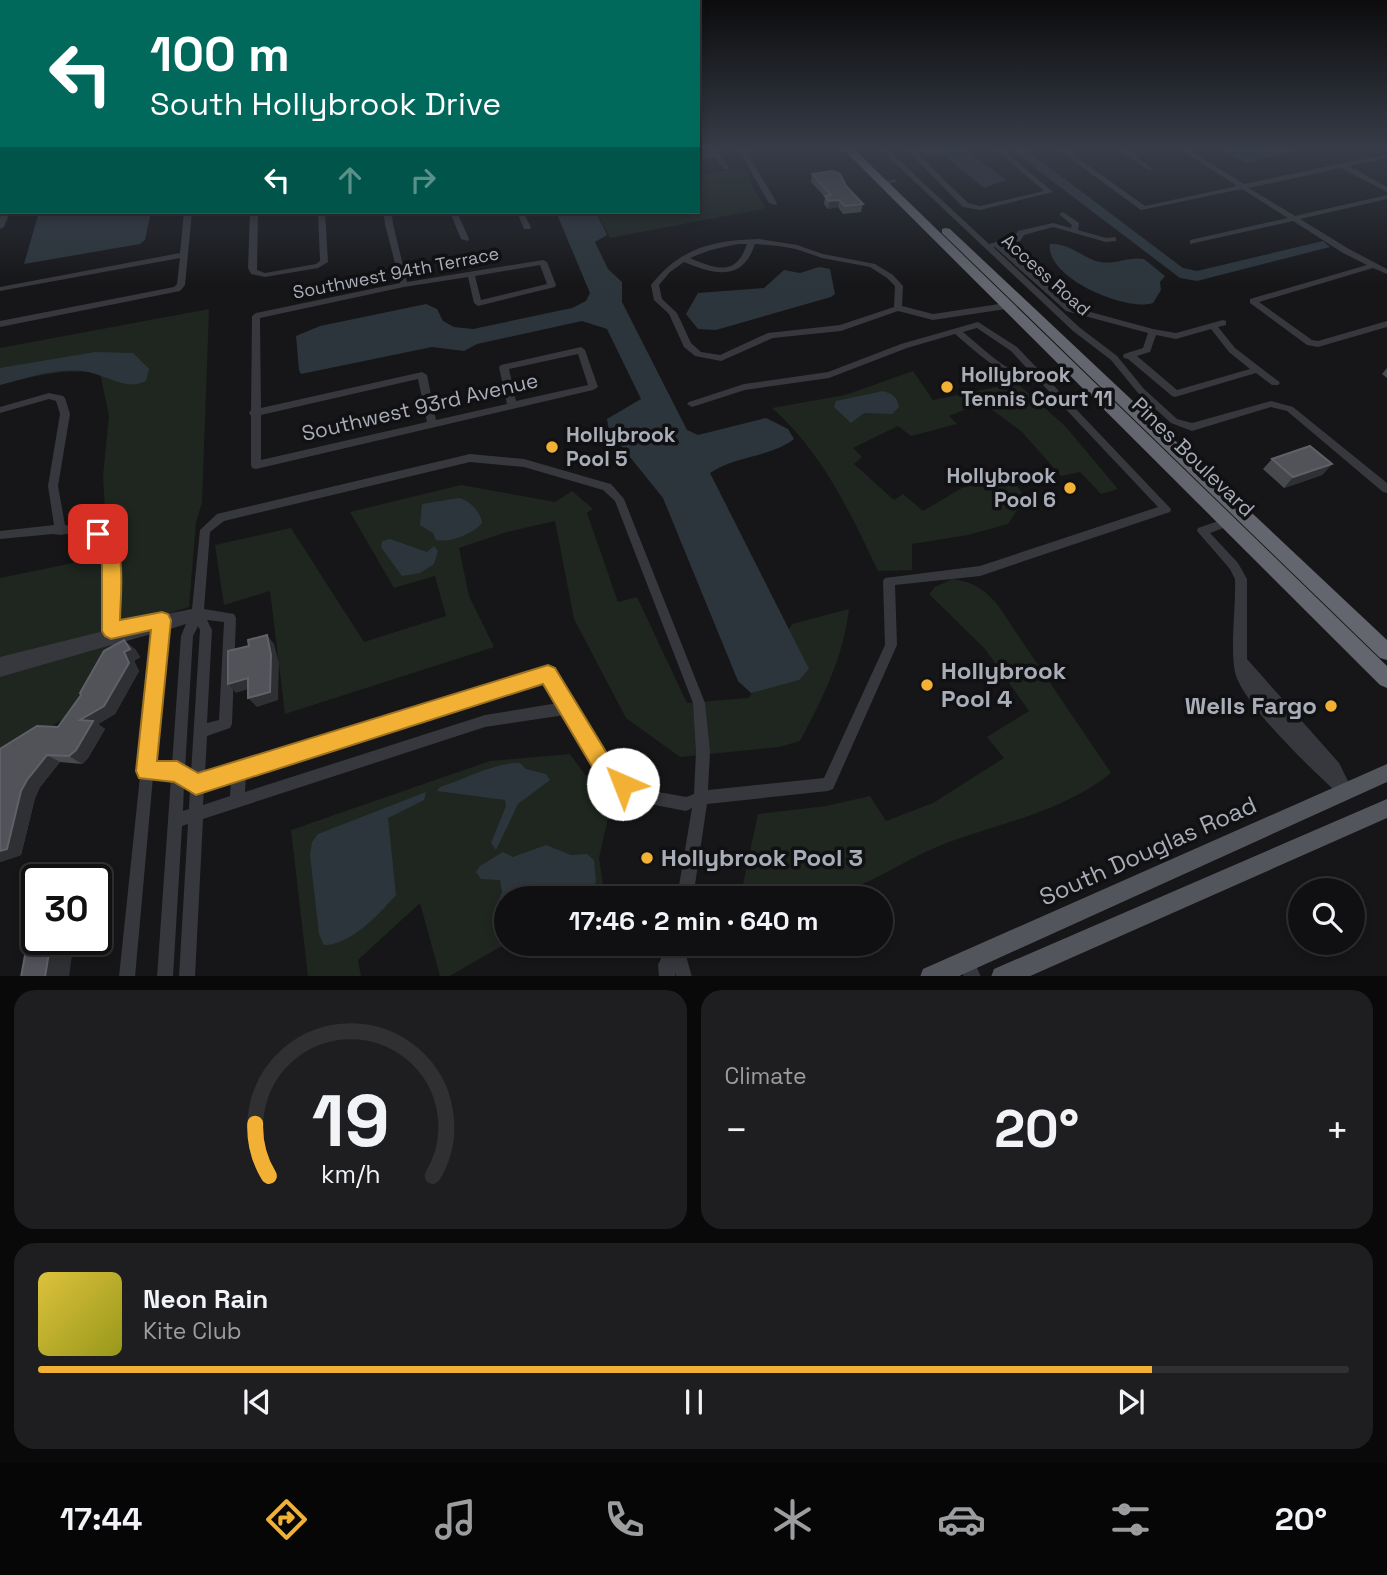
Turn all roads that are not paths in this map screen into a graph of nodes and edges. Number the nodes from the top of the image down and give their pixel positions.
1 (767, 195) edge
2 (900, 195) edge
3 (902, 195) edge
4 (931, 195) edge
5 (955, 195) edge
6 (1035, 195) edge
7 (1125, 195) edge
8 (1212, 195) edge
9 (1256, 195) edge
10 (1387, 197) edge
11 (773, 203) dead end
12 (188, 214) edge
13 (254, 214) edge
14 (321, 214) edge
15 (390, 214) edge
16 (454, 214) edge
17 (521, 214) edge
18 (1063, 214) dead end
19 (1296, 219) junction
20 (527, 227) dead end
21 (1074, 230) junction
22 (465, 239) dead end
23 (1113, 239) dead end
24 (1193, 242) dead end
25 (751, 243) junction
26 (997, 244) junction
27 (986, 247) junction
28 (183, 255) junction
29 (682, 258) junction
30 (1375, 265) junction
31 (1387, 272) edge
32 (471, 274) junction
33 (404, 285) junction
34 (0, 289) edge
35 (1006, 306) junction
36 (898, 308) junction
37 (1223, 323) dead end
38 (0, 324) edge
39 (1387, 324) edge
40 (1043, 325) junction
41 (1213, 326) junction
42 (957, 331) junction
43 (1153, 332) junction
44 (1130, 355) junction
45 (1114, 358) junction
46 (1257, 370) junction
47 (1046, 382) junction
48 (1275, 383) dead end
49 (1093, 391) junction
50 (692, 404) dead end
51 (512, 405) junction
52 (0, 410) edge
53 (254, 413) junction
54 (432, 424) junction
55 (1200, 474) junction
56 (1387, 489) edge
57 (1227, 522) junction
58 (61, 531) junction
59 (0, 535) edge
60 (198, 614) junction
61 (161, 624) junction
62 (115, 636) junction
63 (1387, 652) edge
64 (0, 663) edge
65 (0, 671) edge
66 (1387, 680) edge
67 (569, 708) junction
68 (201, 732) junction
69 (239, 769) junction
70 (146, 771) junction
71 (177, 772) junction
72 (1387, 773) edge
73 (196, 784) junction
74 (1346, 791) junction
75 (700, 798) junction
76 (237, 801) junction
77 (1387, 808) edge
78 (194, 815) junction
79 (176, 821) junction
80 (687, 886) edge
81 (671, 956) edge
82 (679, 956) edge
83 (969, 969) edge
84 (127, 976) edge
85 (165, 976) edge
86 (187, 976) edge
87 (667, 976) edge
88 (684, 976) edge
89 (931, 976) edge
90 (1002, 976) edge

1 - 11 street
2 - 35 highway, Pines Boulevard
3 - 40 highway, Pines Boulevard
4 - 27 street, Access Road
5 - 6 street
7 - 8 street
9 - 19 street
10 - 19 street
12 - 28 street
13 - 14 street
15 - 33 street
16 - 22 street
17 - 20 street
18 - 21 street
19 - 24 street
19 - 30 street
21 - 23 street
21 - 26 street
25 - 29 street
25 - 29 street
25 - 36 street
26 - 27 street
26 - 43 street
27 - 45 street, Access Road
28 - 34 street
28 - 38 street
29 - 36 street
30 - 31 street
30 - 39 street
32 - 32 street, Southwest 94th Terrace
32 - 33 street, Southwest 94th Terrace
33 - 53 street, Southwest 94th Terrace
35 - 36 street
35 - 40 highway
35 - 49 highway, Pines Boulevard
37 - 41 street
40 - 55 highway, Pines Boulevard
41 - 43 street
41 - 46 street
42 - 47 street
42 - 47 street
42 - 50 street
43 - 44 street
44 - 45 street
44 - 46 street
45 - 56 street, Access Road
46 - 48 street
47 - 75 street
49 - 55 highway
49 - 57 highway, Pines Boulevard
51 - 51 street, Southwest 93rd Avenue
51 - 54 street, Southwest 93rd Avenue
52 - 58 street
53 - 54 street
53 - 54 street, Southwest 93rd Avenue
55 - 63 highway, Pines Boulevard
57 - 66 highway, Pines Boulevard
57 - 74 street
58 - 59 street
58 - 62 street
60 - 61 street
60 - 68 street
60 - 68 street
60 - 71 street
60 - 75 street
61 - 62 street
61 - 70 street
62 - 64 street
62 - 65 street
67 - 69 street
67 - 75 street
67 - 76 street
68 - 73 street
69 - 73 street
69 - 76 street
70 - 71 street
70 - 84 street
71 - 73 street
71 - 79 street
72 - 74 main road, South Douglas Road
73 - 78 street
74 - 83 main road, South Douglas Road
75 - 80 street
76 - 78 street
77 - 90 main road
78 - 79 street
78 - 86 street
79 - 85 street
81 - 87 street
82 - 88 street
83 - 89 main road, South Douglas Road

